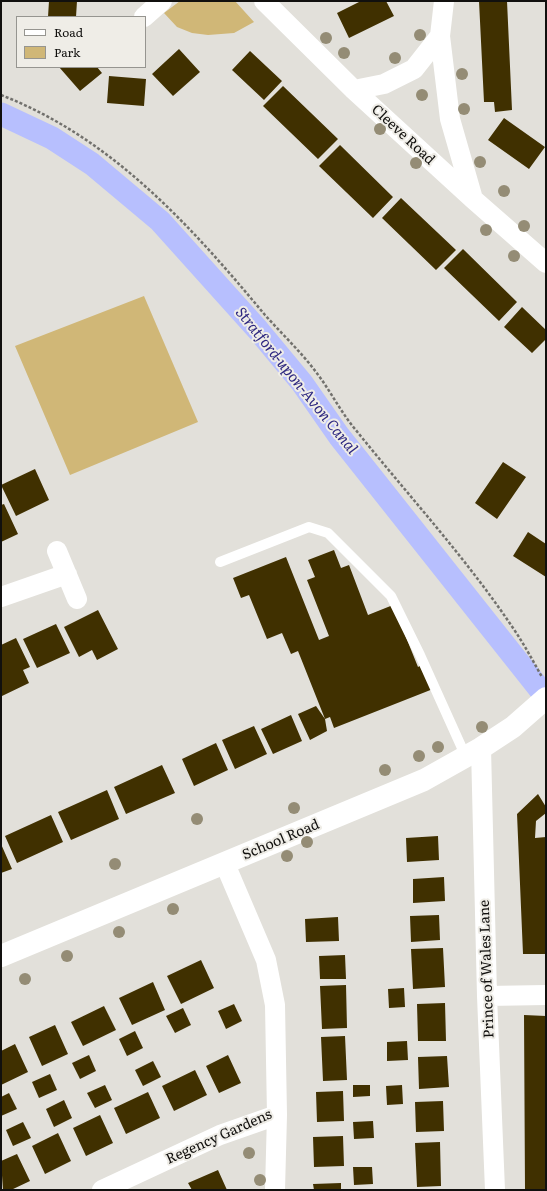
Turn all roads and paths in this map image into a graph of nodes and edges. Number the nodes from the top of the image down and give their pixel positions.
1 (162, 1) edge
2 (264, 1) edge
3 (444, 1) edge
4 (145, 16) edge
5 (440, 36) junction
6 (354, 90) junction
7 (1, 95) edge
8 (473, 199) junction
9 (546, 263) edge
10 (57, 551) dead end
11 (220, 562) dead end
12 (67, 574) junction
13 (1, 597) edge
14 (77, 599) dead end
15 (545, 689) edge
16 (473, 753) junction
17 (225, 864) junction
18 (1, 956) edge
19 (546, 995) edge
20 (487, 996) junction
21 (277, 1115) junction
22 (102, 1190) edge
23 (275, 1190) edge
24 (495, 1190) edge

1 - 4 street
2 - 6 street, Cleeve Road
3 - 5 street
5 - 6 street
5 - 8 street
6 - 8 street, Cleeve Road
7 - 15 path
8 - 9 street, Cleeve Road
10 - 12 street
11 - 16 lane
12 - 13 street
12 - 14 street
15 - 16 street, School Road
16 - 17 street, School Road
16 - 20 street, Prince of Wales Lane
17 - 18 street, School Road
17 - 21 street, Regency Gardens
19 - 20 street
20 - 24 street, Prince of Wales Lane
21 - 22 street, Regency Gardens
21 - 23 street

